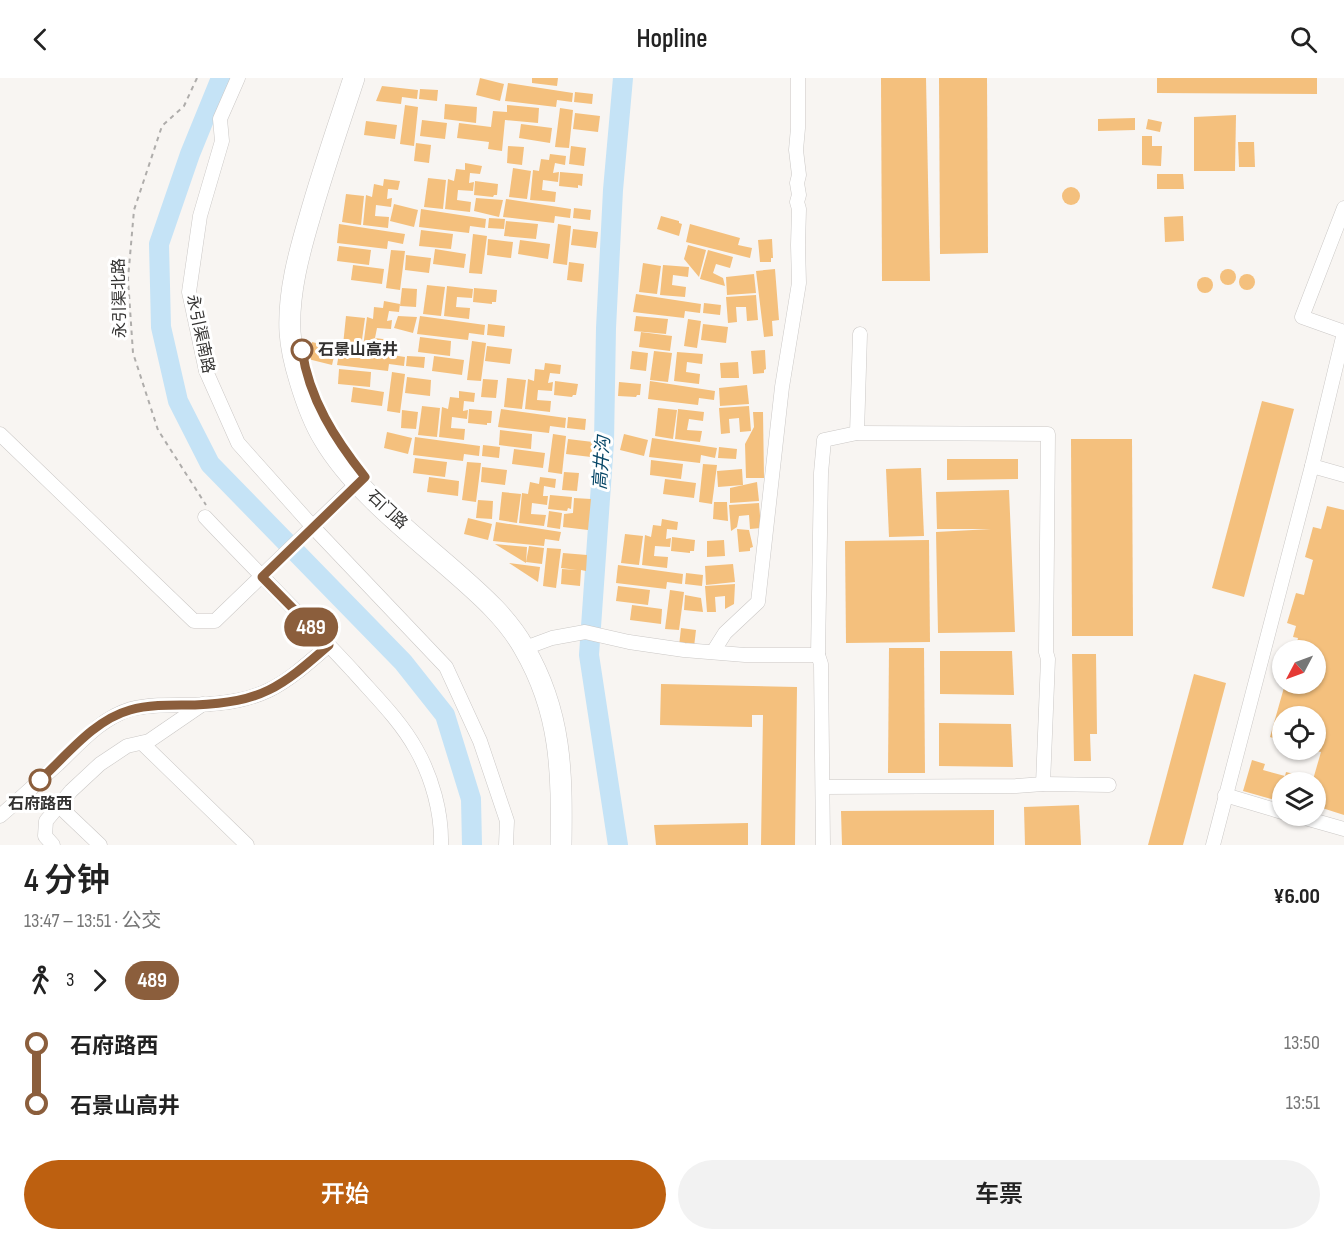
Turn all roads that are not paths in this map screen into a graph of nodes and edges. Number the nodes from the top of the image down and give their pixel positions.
1 (238, 78) edge
2 (354, 78) edge
3 (363, 78) edge
4 (798, 78) edge
5 (1344, 208) edge
6 (1344, 333) edge
7 (860, 334) dead end
8 (857, 433) junction
9 (0, 434) edge
10 (1312, 466) junction
11 (1344, 475) edge
12 (362, 480) junction
13 (205, 517) road end
14 (313, 527) junction
15 (265, 574) junction
16 (329, 645) junction
17 (529, 646) junction
18 (713, 652) junction
19 (818, 655) junction
20 (203, 704) junction
21 (142, 743) junction
22 (1043, 784) junction
23 (1109, 785) dead end
24 (823, 787) junction
25 (1224, 795) junction
26 (59, 806) junction
27 (1272, 809) edge
28 (0, 816) edge
29 (1326, 824) edge
30 (1344, 829) edge
31 (52, 845) edge
32 (100, 845) edge
33 (247, 845) edge
34 (441, 845) edge
35 (506, 845) edge
36 (561, 845) edge
37 (572, 845) edge
38 (823, 845) edge
39 (1213, 845) edge

1 - 14 street, 永引渠南路
2 - 12 highway, 石门路
3 - 12 highway, 石门路
4 - 18 street
5 - 6 street
6 - 10 street
7 - 8 street
8 - 19 street
8 - 22 street
9 - 15 street
10 - 11 street
10 - 25 street
12 - 14 street
12 - 17 highway, 石门路
13 - 15 street
14 - 15 street
14 - 35 street, 永引渠南路
15 - 16 street
16 - 20 street
16 - 34 street
17 - 18 street
17 - 36 highway, 石门路
17 - 37 highway, 石门路
18 - 19 street
19 - 24 street
20 - 21 street
20 - 28 street
21 - 26 street
21 - 33 street
22 - 23 street
22 - 24 street
24 - 38 street
25 - 27 street
25 - 39 street
26 - 31 street
26 - 32 street
29 - 30 street

